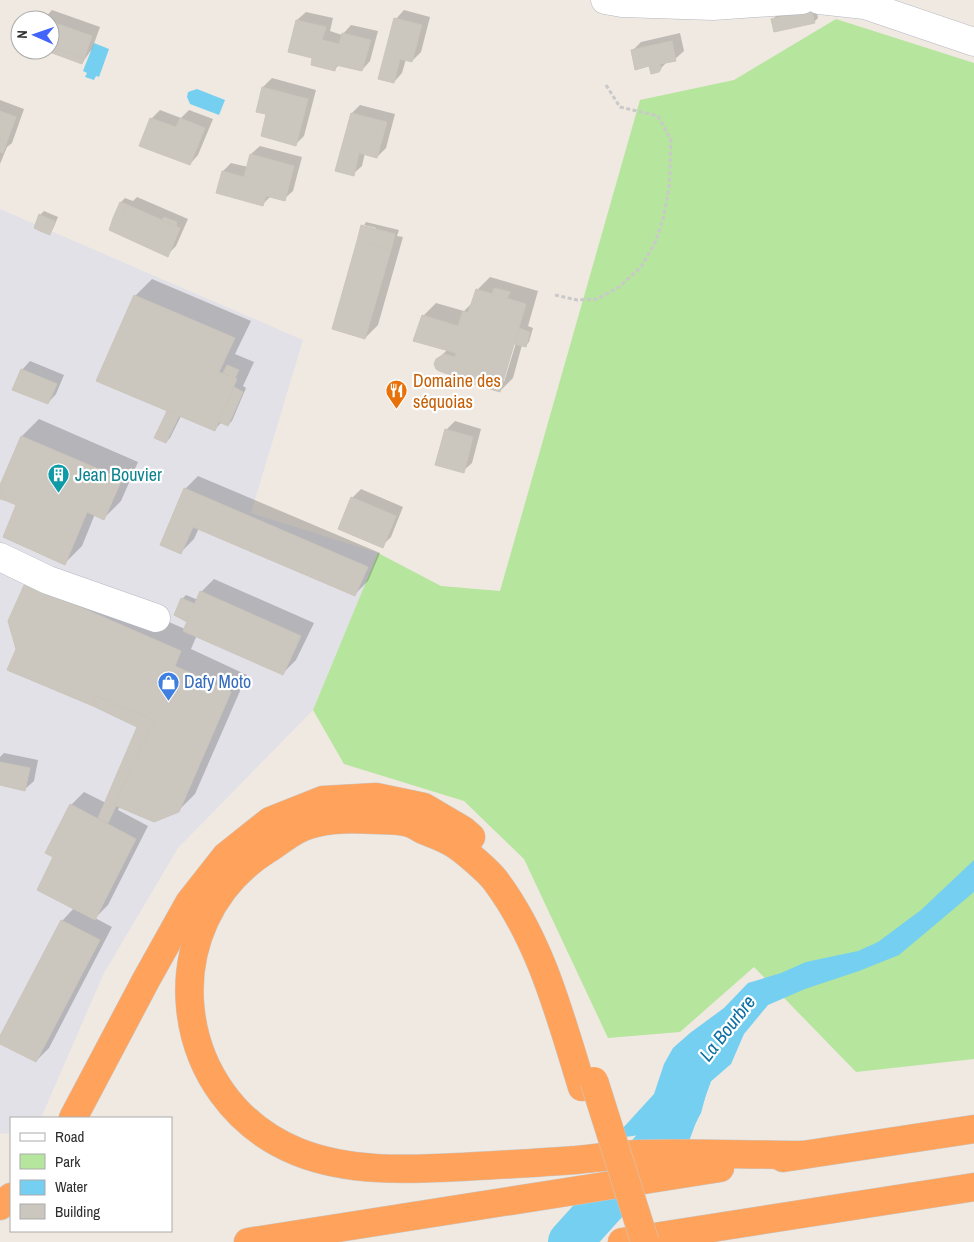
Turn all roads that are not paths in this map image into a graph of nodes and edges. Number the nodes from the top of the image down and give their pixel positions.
1 (605, 0) edge
2 (802, 0) edge
3 (818, 0) edge
4 (714, 3) edge
5 (974, 42) edge
6 (0, 557) edge
7 (156, 618) dead end
8 (588, 1084) junction
9 (74, 1117) edge
10 (974, 1129) edge
11 (801, 1155) junction
12 (974, 1187) edge
13 (10, 1198) edge
14 (0, 1206) edge
15 (248, 1242) edge
16 (622, 1242) edge
17 (632, 1242) edge
18 (645, 1242) edge

1 - 4 street
2 - 4 street
3 - 5 street
6 - 7 street
8 - 9 highway
8 - 11 highway
8 - 17 highway
8 - 18 highway, bridge
10 - 11 highway
11 - 15 highway
12 - 16 highway
13 - 14 highway

